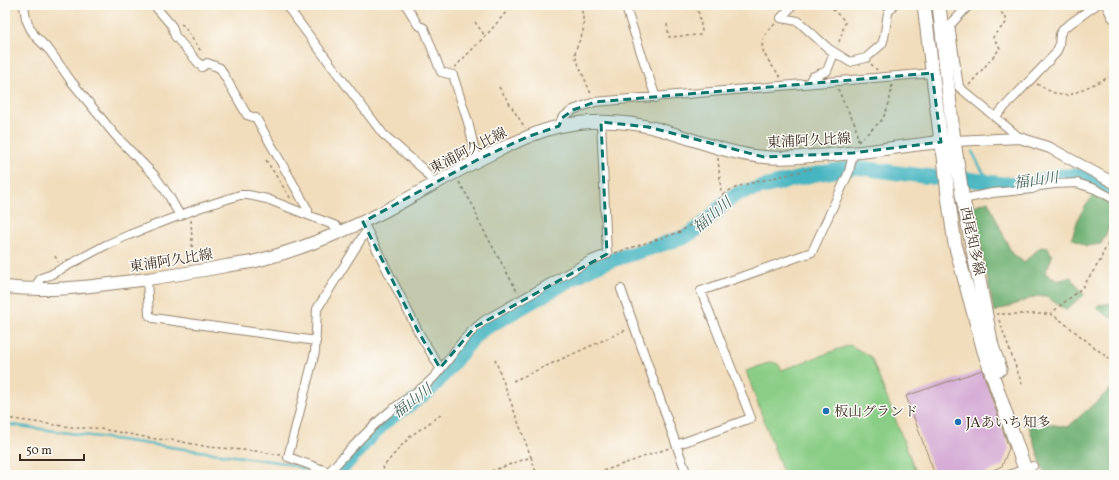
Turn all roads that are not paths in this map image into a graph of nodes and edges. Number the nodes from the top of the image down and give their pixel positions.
1 (24, 5) edge
2 (154, 5) edge
3 (286, 5) edge
4 (406, 5) edge
5 (625, 5) edge
6 (793, 5) edge
7 (894, 5) edge
8 (924, 5) edge
9 (938, 5) edge
10 (969, 5) edge
11 (1096, 5) edge
12 (1106, 5) edge
13 (1114, 19) edge
14 (946, 26) junction
15 (834, 53) junction
16 (932, 73) junction
17 (809, 83) junction
18 (656, 98) junction
19 (995, 117) junction
20 (601, 122) junction
21 (559, 126) junction
22 (1020, 138) junction
23 (954, 141) junction
24 (941, 142) junction
25 (856, 152) junction
26 (950, 156) junction
27 (477, 160) junction
28 (1114, 183) edge
29 (434, 184) junction
30 (963, 197) junction
31 (1114, 199) edge
32 (308, 215) junction
33 (180, 216) junction
34 (365, 227) junction
35 (341, 231) junction
36 (147, 279) junction
37 (5, 287) edge
38 (33, 289) junction
39 (621, 289) dead end
40 (316, 341) junction
41 (440, 368) junction
42 (676, 445) junction
43 (1031, 471) edge
44 (328, 473) edge
45 (687, 475) edge
46 (1009, 475) edge

1 - 33 street
2 - 32 street
3 - 29 street
4 - 27 street
5 - 18 street
6 - 15 street
7 - 15 street
8 - 16 main road, 西尾知多線
9 - 14 main road, 西尾知多線
10 - 14 street
11 - 19 street
12 - 13 street
14 - 19 street
14 - 23 main road, 西尾知多線
15 - 17 street
16 - 17 street
16 - 24 main road, 西尾知多線
17 - 18 street
18 - 21 street
19 - 22 street
20 - 21 main road, 東浦阿久比線
20 - 25 main road, 東浦阿久比線
20 - 41 street
21 - 27 main road, 東浦阿久比線
22 - 23 street
22 - 28 street
23 - 24 main road, 東浦阿久比線
23 - 26 main road, 西尾知多線
24 - 25 main road, 東浦阿久比線
24 - 26 main road, 西尾知多線
25 - 42 street
26 - 30 main road, 西尾知多線
26 - 43 main road, 西尾知多線
27 - 29 main road, 東浦阿久比線
29 - 34 main road, 東浦阿久比線
30 - 31 street
30 - 43 main road, 西尾知多線
32 - 33 street
32 - 35 street
33 - 38 street
34 - 35 main road, 東浦阿久比線
34 - 40 street
34 - 41 street
35 - 36 main road, 東浦阿久比線
36 - 38 main road, 東浦阿久比線
36 - 40 street
37 - 38 main road, 東浦阿久比線
39 - 42 street
40 - 44 street
41 - 44 street
42 - 45 street
43 - 46 street

